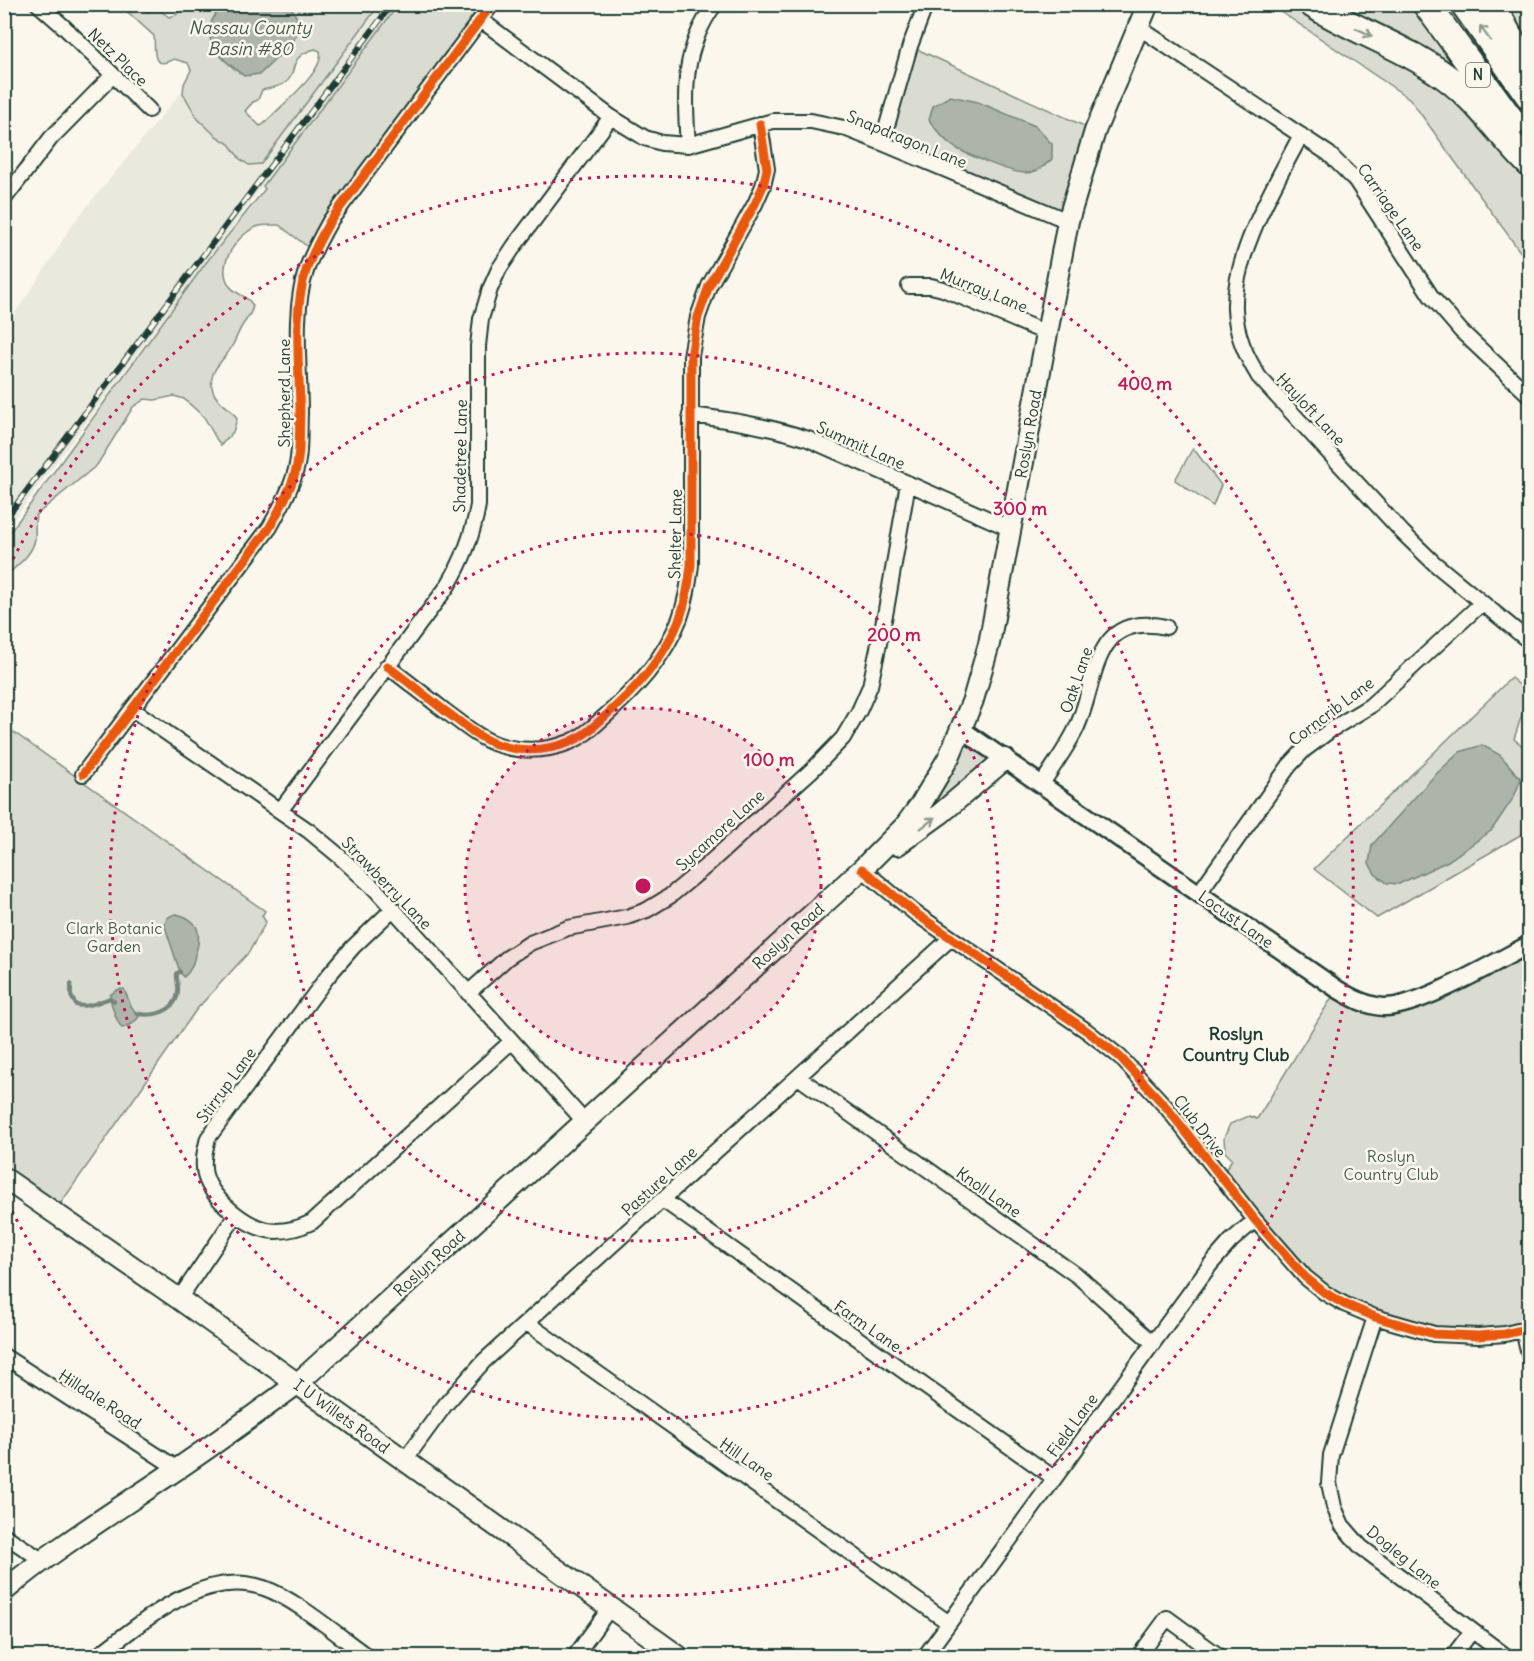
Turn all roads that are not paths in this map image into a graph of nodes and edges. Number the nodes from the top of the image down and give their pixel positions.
1 (38, 4) edge
2 (492, 4) edge
3 (716, 4) edge
4 (926, 4) edge
5 (1148, 4) edge
6 (1312, 4) edge
7 (1426, 4) edge
8 (1464, 4) edge
9 (1492, 4) edge
10 (481, 20) junction
11 (1138, 27) junction
12 (1530, 74) edge
13 (113, 75) junction
14 (1530, 96) edge
15 (149, 110) dead end
16 (611, 117) junction
17 (760, 124) junction
18 (1301, 135) junction
19 (882, 143) junction
20 (688, 145) junction
21 (1530, 145) edge
22 (1530, 164) edge
23 (4, 200) edge
24 (1068, 221) junction
25 (909, 286) dead end
26 (1046, 333) junction
27 (1530, 396) edge
28 (690, 415) junction
29 (908, 483) junction
30 (1011, 529) junction
31 (1482, 603) junction
32 (1166, 627) dead end
33 (1530, 642) edge
34 (387, 666) junction
35 (132, 710) junction
36 (961, 729) junction
37 (1005, 759) junction
38 (83, 774) dead end
39 (1042, 784) junction
40 (280, 810) junction
41 (862, 869) junction
42 (1199, 893) junction
43 (392, 910) junction
44 (951, 938) junction
45 (1530, 944) edge
46 (468, 993) junction
47 (512, 1041) junction
48 (798, 1077) junction
49 (584, 1121) junction
50 (4, 1178) edge
51 (663, 1200) junction
52 (236, 1215) junction
53 (1255, 1220) junction
54 (180, 1299) junction
55 (1375, 1317) junction
56 (527, 1323) junction
57 (1526, 1329) edge
58 (1153, 1343) junction
59 (4, 1356) edge
60 (1530, 1359) edge
61 (298, 1383) junction
62 (404, 1461) junction
63 (177, 1469) junction
64 (1054, 1478) junction
65 (4, 1535) edge
66 (42, 1560) junction
67 (4, 1591) edge
68 (610, 1608) junction
69 (949, 1623) junction
70 (1472, 1631) junction
71 (97, 1656) edge
72 (367, 1656) edge
73 (575, 1656) edge
74 (678, 1656) edge
75 (925, 1656) edge
76 (1139, 1656) edge
77 (1219, 1656) edge
78 (1453, 1656) edge
79 (1506, 1656) edge

1 - 13 street, Netz Place
2 - 10 street, Shepherd Lane
3 - 20 street
4 - 19 street
5 - 11 main road, Roslyn Road
6 -> 22 highway
7 - 21 highway, N
14 -> 8 highway, N
9 - 12 highway
10 - 16 street, Snapdragon Lane
10 - 35 street, Shepherd Lane
11 - 18 street, Carriage Lane
11 - 24 main road, Roslyn Road
13 - 15 street, Netz Place
13 - 23 street
16 - 20 street, Snapdragon Lane
16 - 34 street, Shadetree Lane
17 - 19 street, Snapdragon Lane
17 - 20 street, Snapdragon Lane
17 - 28 street, Shelter Lane
18 - 27 street, Carriage Lane
18 - 31 street, Hayloft Lane
19 - 24 street, Snapdragon Lane
24 - 26 main road, Roslyn Road
25 - 26 street, Murray Lane
26 - 30 main road, Roslyn Road
28 - 29 street, Summit Lane
28 - 34 street, Shelter Lane
29 - 30 street, Summit Lane
29 - 46 street, Sycamore Lane
30 - 36 main road, Roslyn Road
31 - 33 street, Hayloft Lane
31 - 42 street, Corncrib Lane
32 - 39 street, Oak Lane
34 - 40 street, Shadetree Lane
35 - 38 street, Shepherd Lane
35 - 40 street, Strawberry Lane
36 - 37 street, Locust Lane
36 - 41 main road, Roslyn Road
37 - 39 street, Locust Lane
41 -> 37 main road
39 - 42 street, Locust Lane
40 - 43 street, Strawberry Lane
41 - 44 street, Club Drive
41 - 49 main road, Roslyn Road
42 - 45 street, Locust Lane
43 - 46 street, Strawberry Lane
43 - 52 street, Stirrup Lane
44 - 48 street, Pasture Lane
44 - 53 street, Club Drive
46 - 47 street, Strawberry Lane
47 - 49 street, Strawberry Lane
47 - 52 street, Stirrup Lane
48 - 51 street, Pasture Lane
48 - 58 street, Knoll Lane
49 - 61 main road, Roslyn Road
50 - 54 main road, I U Willets Road
51 - 56 street, Pasture Lane
51 - 64 street, Farm Lane
52 - 54 street
53 - 55 street, Club Drive
53 - 58 street, Field Lane
54 - 61 main road, I U Willets Road
55 - 57 street, Club Drive
55 - 70 street, Dogleg Lane
56 - 62 street, Pasture Lane
56 - 69 street, Hill Lane
57 - 60 street
58 - 64 street, Field Lane
59 - 63 street, Hilldale Road
61 - 62 main road, I U Willets Road
61 - 63 main road, Roslyn Road
62 - 68 main road, I U Willets Road
63 - 66 main road, Roslyn Road
64 - 69 street, Field Lane
65 - 66 street
66 - 67 main road, Roslyn Road
68 - 73 street
68 - 74 main road, I U Willets Road
69 - 75 street, Field Lane
70 - 78 street
70 - 79 street, Dogleg Lane
71 - 72 street
76 - 77 street

